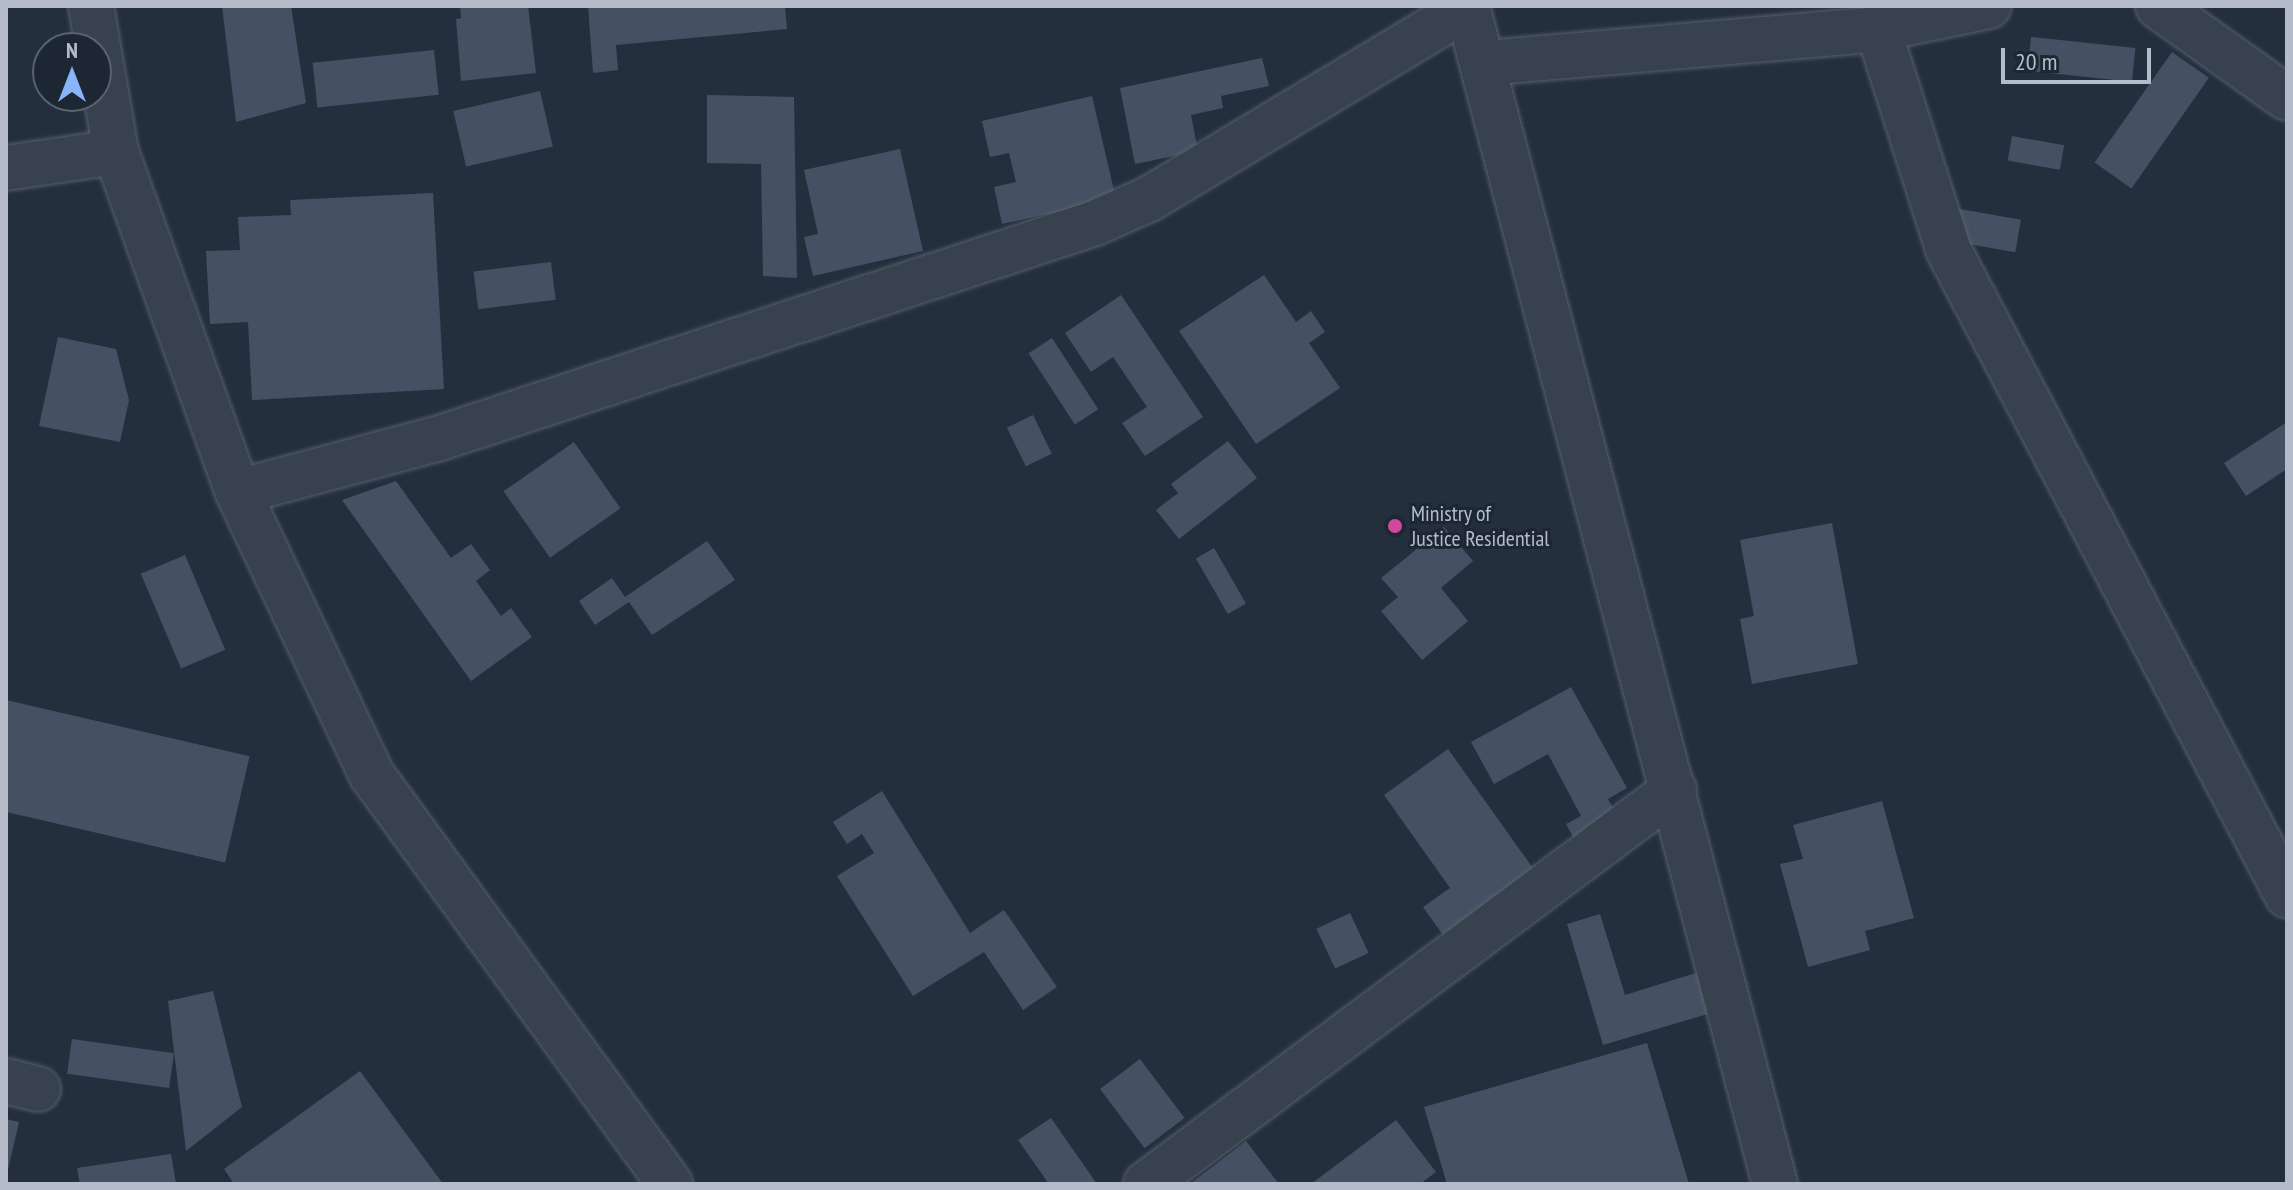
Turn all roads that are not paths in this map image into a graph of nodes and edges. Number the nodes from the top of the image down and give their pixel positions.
1 (91, 6) edge
2 (1989, 6) edge
3 (2158, 6) edge
4 (1467, 7) edge
5 (1878, 29) junction
6 (1485, 63) junction
7 (2287, 98) edge
8 (116, 152) junction
9 (6, 168) edge
10 (238, 492) junction
11 (1674, 790) junction
12 (2287, 895) edge
13 (670, 1184) edge
14 (1146, 1184) edge
15 (1775, 1184) edge

1 - 8 street
2 - 5 street
3 - 7 street
4 - 6 street
4 - 10 street
5 - 6 street
5 - 12 street
6 - 11 street
8 - 9 street
8 - 10 street
10 - 13 street
11 - 14 street
11 - 15 street

